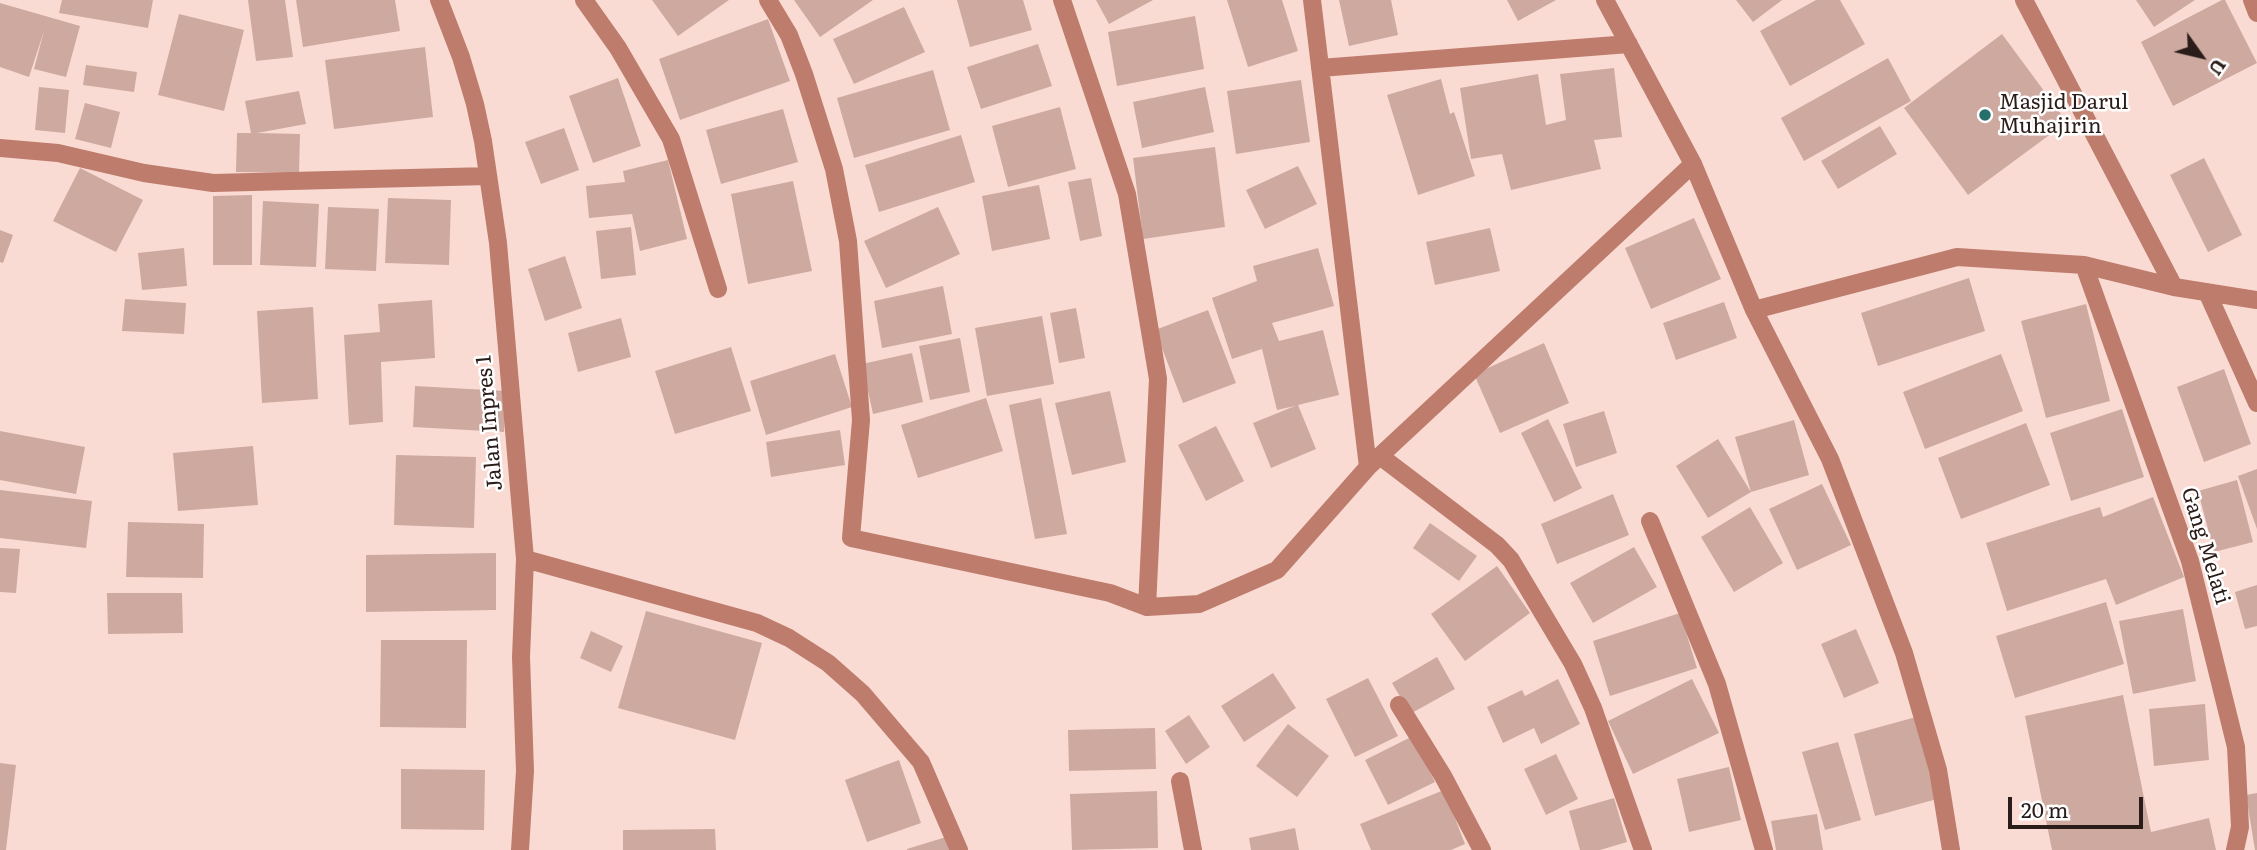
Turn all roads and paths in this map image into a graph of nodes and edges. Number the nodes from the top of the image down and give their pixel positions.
1 (439, 0) edge
2 (584, 0) edge
3 (768, 0) edge
4 (1062, 0) edge
5 (1312, 0) edge
6 (1605, 0) edge
7 (2024, 0) edge
8 (2252, 0) edge
9 (2257, 13) edge
10 (1629, 44) junction
11 (1320, 68) junction
12 (0, 148) edge
13 (1693, 164) junction
14 (488, 176) junction
15 (2084, 265) junction
16 (2174, 287) junction
17 (718, 289) dead end
18 (2207, 292) junction
19 (2257, 300) edge
20 (1754, 310) junction
21 (2257, 403) edge
22 (1374, 461) junction
23 (1650, 521) dead end
24 (525, 559) junction
25 (1147, 607) junction
26 (1399, 705) dead end
27 (1180, 781) dead end
28 (520, 850) edge
29 (959, 850) edge
30 (1193, 850) edge
31 (1482, 850) edge
32 (1643, 850) edge
33 (1764, 850) edge
34 (1951, 850) edge
35 (2235, 850) edge

1 - 14 street, Jalan Inpres 1
2 - 17 street
3 - 25 street
4 - 25 street
5 - 11 street
6 - 10 street
7 - 16 street
8 - 9 street
10 - 11 street
10 - 13 street
11 - 22 street
12 - 14 street
13 - 20 street
13 - 22 street
14 - 24 street, Jalan Inpres 1
15 - 16 street
15 - 20 street
15 - 35 street, Gang Melati
16 - 18 street
18 - 19 street
18 - 21 street
20 - 34 street
22 - 25 street
22 - 32 street
23 - 33 street
24 - 28 street, Jalan Inpres 1
24 - 29 street
26 - 31 street
27 - 30 street

